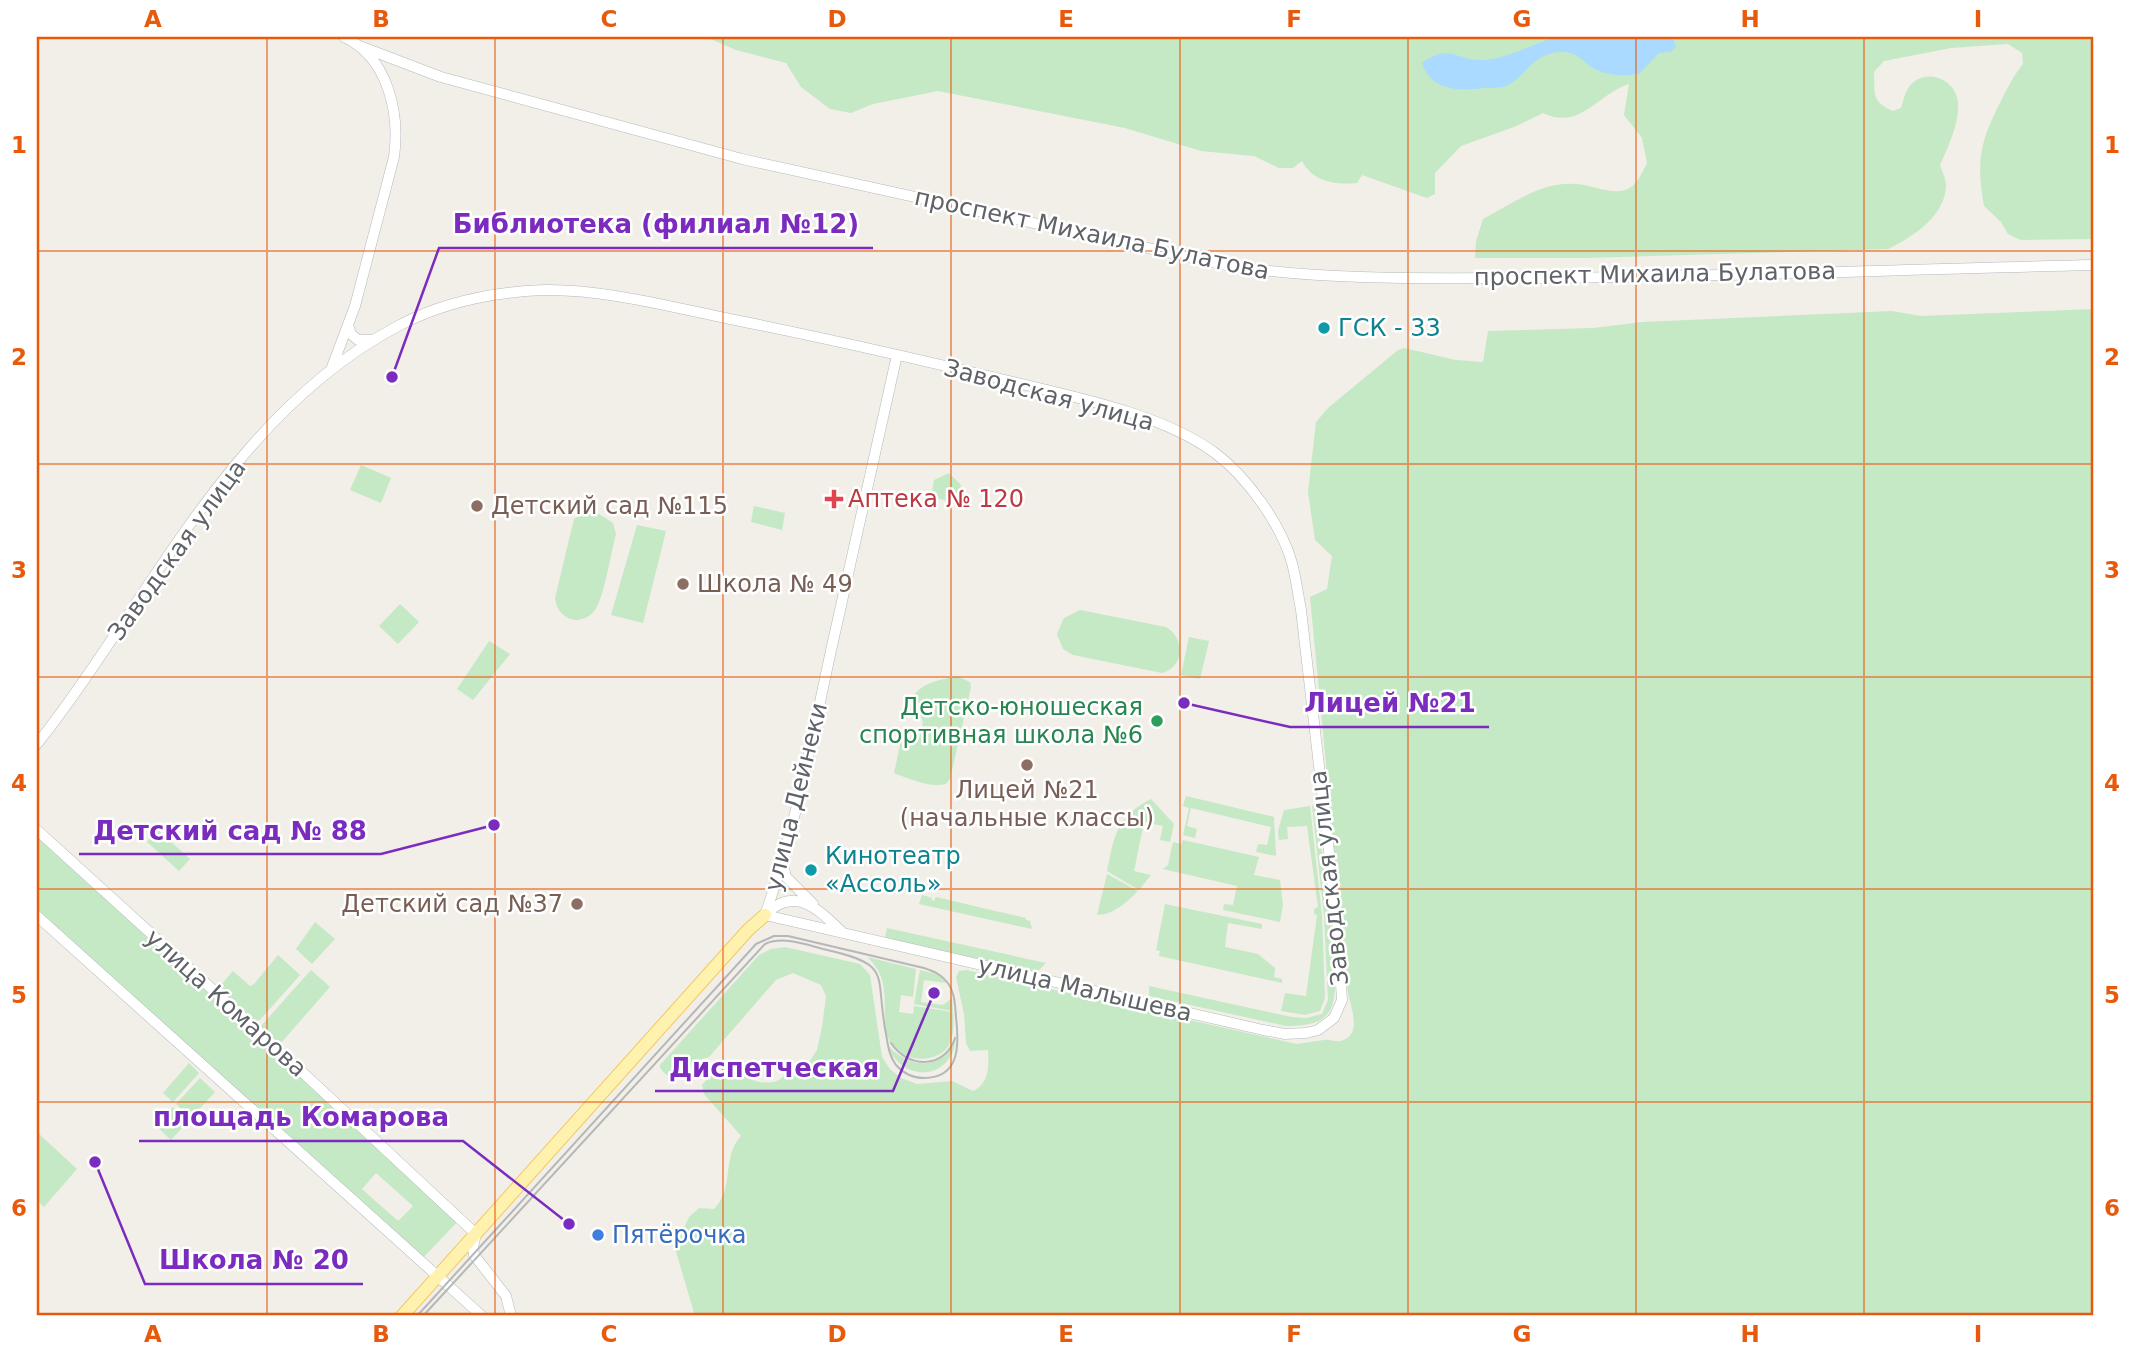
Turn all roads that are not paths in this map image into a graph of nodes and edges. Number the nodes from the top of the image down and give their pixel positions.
1 (344, 37) edge
2 (362, 47) junction
3 (2094, 265) edge
4 (348, 325) junction
5 (372, 340) junction
6 (897, 355) junction
7 (332, 367) junction
8 (37, 744) edge
9 (37, 830) edge
10 (782, 867) junction
11 (820, 912) junction
12 (765, 915) junction
13 (37, 916) edge
14 (843, 932) junction
15 (1327, 1025) joint
16 (476, 1234) junction
17 (453, 1259) junction
18 (491, 1276) junction
19 (437, 1277) junction
20 (402, 1316) edge
21 (482, 1316) edge
22 (509, 1316) edge

1 - 2 street, проспект Михаила Булатова
2 - 3 street, проспект Михаила Булатова
2 - 4 street, Заводская улица
4 - 5 street
4 - 7 street, Заводская улица
5 - 6 street, Заводская улица
5 - 7 street, Заводская улица
6 - 10 street, улица Дейнеки
6 - 15 street, Заводская улица
7 - 8 street, Заводская улица
9 - 16 street, улица Комарова
10 - 11 street
10 - 12 street, улица Дейнеки
11 - 12 street, улица Малышева
11 - 14 street, улица Малышева
12 - 14 street, улица Малышева
12 - 16 main road, улица Дейнеки
13 - 19 street
14 - 15 street, улица Малышева
16 - 17 main road, улица Дейнеки
16 - 18 street
17 - 18 street
17 - 19 main road, улица Дейнеки
18 - 22 street
19 - 20 main road, улица Дейнеки
19 - 21 street

